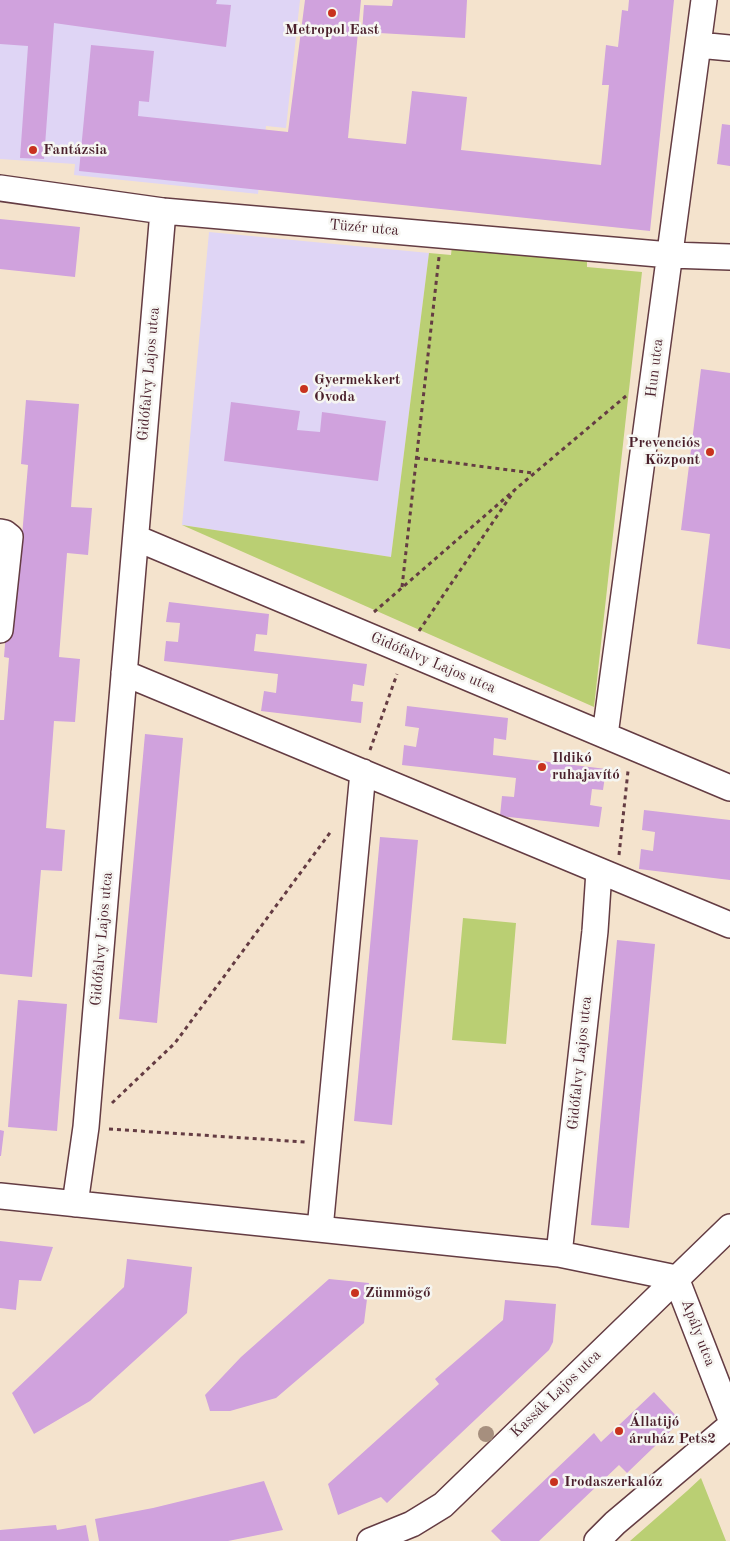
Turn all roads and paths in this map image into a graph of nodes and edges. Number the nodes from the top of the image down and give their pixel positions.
1 (704, 0) edge
2 (698, 45) junction
3 (730, 48) edge
4 (0, 188) edge
5 (163, 211) junction
6 (441, 235) junction
7 (670, 255) junction
8 (730, 257) edge
9 (655, 372) junction
10 (416, 458) junction
11 (533, 474) junction
12 (518, 487) junction
13 (0, 532) edge
14 (136, 538) junction
15 (402, 587) junction
16 (0, 630) edge
17 (354, 630) junction
18 (405, 651) junction
19 (124, 673) junction
20 (605, 735) junction
21 (631, 746) junction
22 (363, 772) junction
23 (730, 788) edge
24 (338, 823) dead end
25 (608, 874) junction
26 (730, 926) edge
27 (86, 1127) junction
28 (328, 1143) junction
29 (0, 1196) edge
30 (75, 1204) junction
31 (730, 1227) edge
32 (320, 1229) junction
33 (559, 1254) junction
34 (676, 1278) junction
35 (730, 1417) edge
36 (730, 1426) edge
37 (619, 1532) edge
38 (370, 1541) edge
39 (597, 1541) edge

1 - 2 street, Hun utca
2 - 3 street
2 - 7 street, Hun utca
4 - 5 street, Tüzér utca
5 - 6 street, Tüzér utca
5 - 14 street, Gidófalvy Lajos utca
6 - 7 street, Tüzér utca
6 - 10 path
7 - 8 street, Tüzér utca
7 - 9 street, Hun utca
9 - 11 path
9 - 20 street, Hun utca
10 - 11 path
10 - 15 path
11 - 12 path
12 - 15 path
12 - 18 path
13 - 16 street
14 - 17 street, Gidófalvy Lajos utca
14 - 19 street, Gidófalvy Lajos utca
15 - 17 path
17 - 18 street, Gidófalvy Lajos utca
18 - 20 street, Gidófalvy Lajos utca
18 - 22 path
19 - 22 street
19 - 27 street, Gidófalvy Lajos utca
20 - 21 street, Gidófalvy Lajos utca
21 - 23 street, Gidófalvy Lajos utca
21 - 25 path
22 - 25 street
22 - 28 street
24 - 27 path
25 - 26 street
25 - 33 street, Gidófalvy Lajos utca
27 - 28 path
27 - 30 street, Gidófalvy Lajos utca
28 - 32 street
29 - 30 street
30 - 32 street
31 - 34 street, Kassák Lajos utca
32 - 33 street
33 - 34 street
34 - 35 street, Apály utca
34 - 38 street, Kassák Lajos utca
36 - 37 street
37 - 39 street

